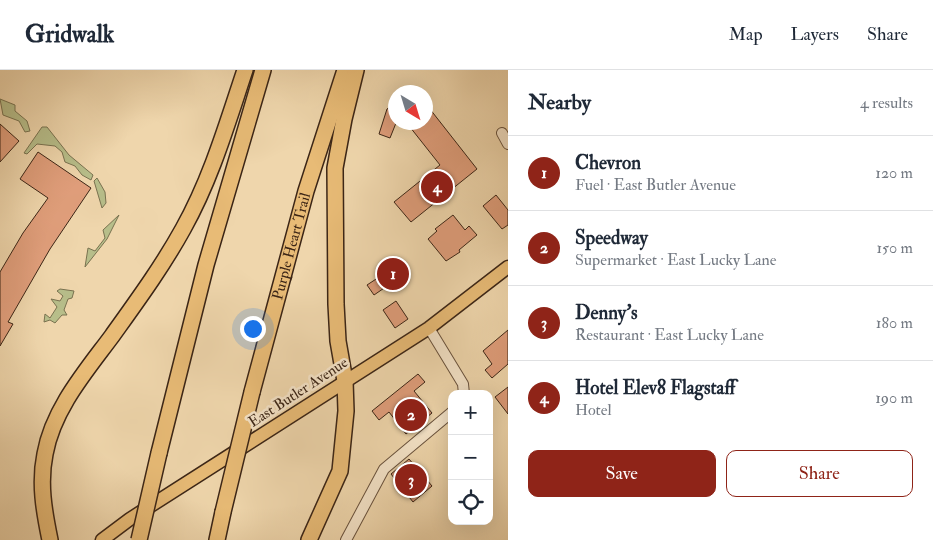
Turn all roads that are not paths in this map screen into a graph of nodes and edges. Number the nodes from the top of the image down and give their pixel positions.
1 (245, 70) edge
2 (263, 70) edge
3 (345, 70) edge
4 (356, 70) edge
5 (502, 133) dead end
6 (508, 144) edge
7 (508, 267) edge
8 (429, 328) junction
9 (345, 381) junction
10 (464, 390) edge
11 (448, 415) edge
12 (50, 540) edge
13 (102, 540) edge
14 (139, 540) edge
15 (218, 540) edge
16 (309, 540) edge
17 (346, 540) edge

1 - 12 highway
2 - 14 highway, bridge
3 - 15 highway, Purple Heart Trail, bridge
4 - 9 highway
5 - 6 street
7 - 8 main road, East Butler Avenue
8 - 9 main road, East Butler Avenue
8 - 10 street
9 - 13 main road, East Butler Avenue
9 - 16 highway
11 - 17 street

